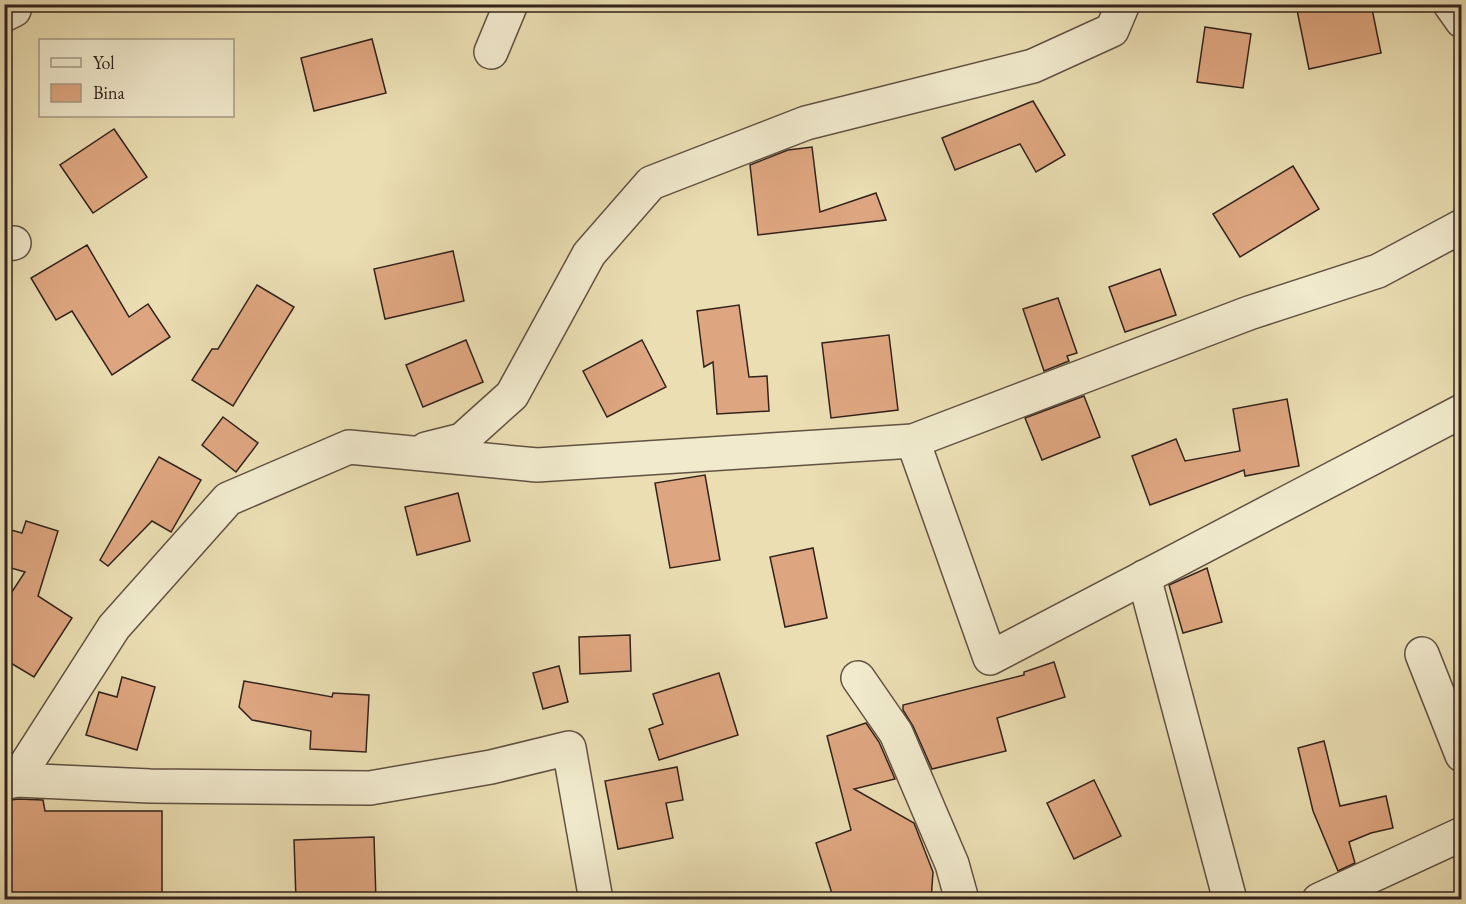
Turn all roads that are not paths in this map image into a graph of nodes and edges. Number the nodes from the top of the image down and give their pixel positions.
1 (16, 4) edge
2 (511, 4) edge
3 (1123, 4) edge
4 (1450, 4) edge
5 (4, 15) edge
6 (1461, 21) edge
7 (491, 52) dead end
8 (1461, 226) edge
9 (1461, 411) edge
10 (913, 441) junction
11 (412, 453) junction
12 (1144, 577) junction
13 (1422, 654) dead end
14 (858, 678) dead end
15 (1461, 755) edge
16 (10, 782) edge
17 (1461, 834) edge
18 (596, 900) edge
19 (962, 900) edge
20 (1230, 900) edge
21 (1319, 900) edge

1 - 5 street
2 - 7 street
3 - 11 street
4 - 6 street
8 - 10 street
9 - 12 street
10 - 11 street
10 - 12 street
11 - 16 street
12 - 20 street
13 - 15 street
14 - 19 street
16 - 18 street
17 - 21 street

